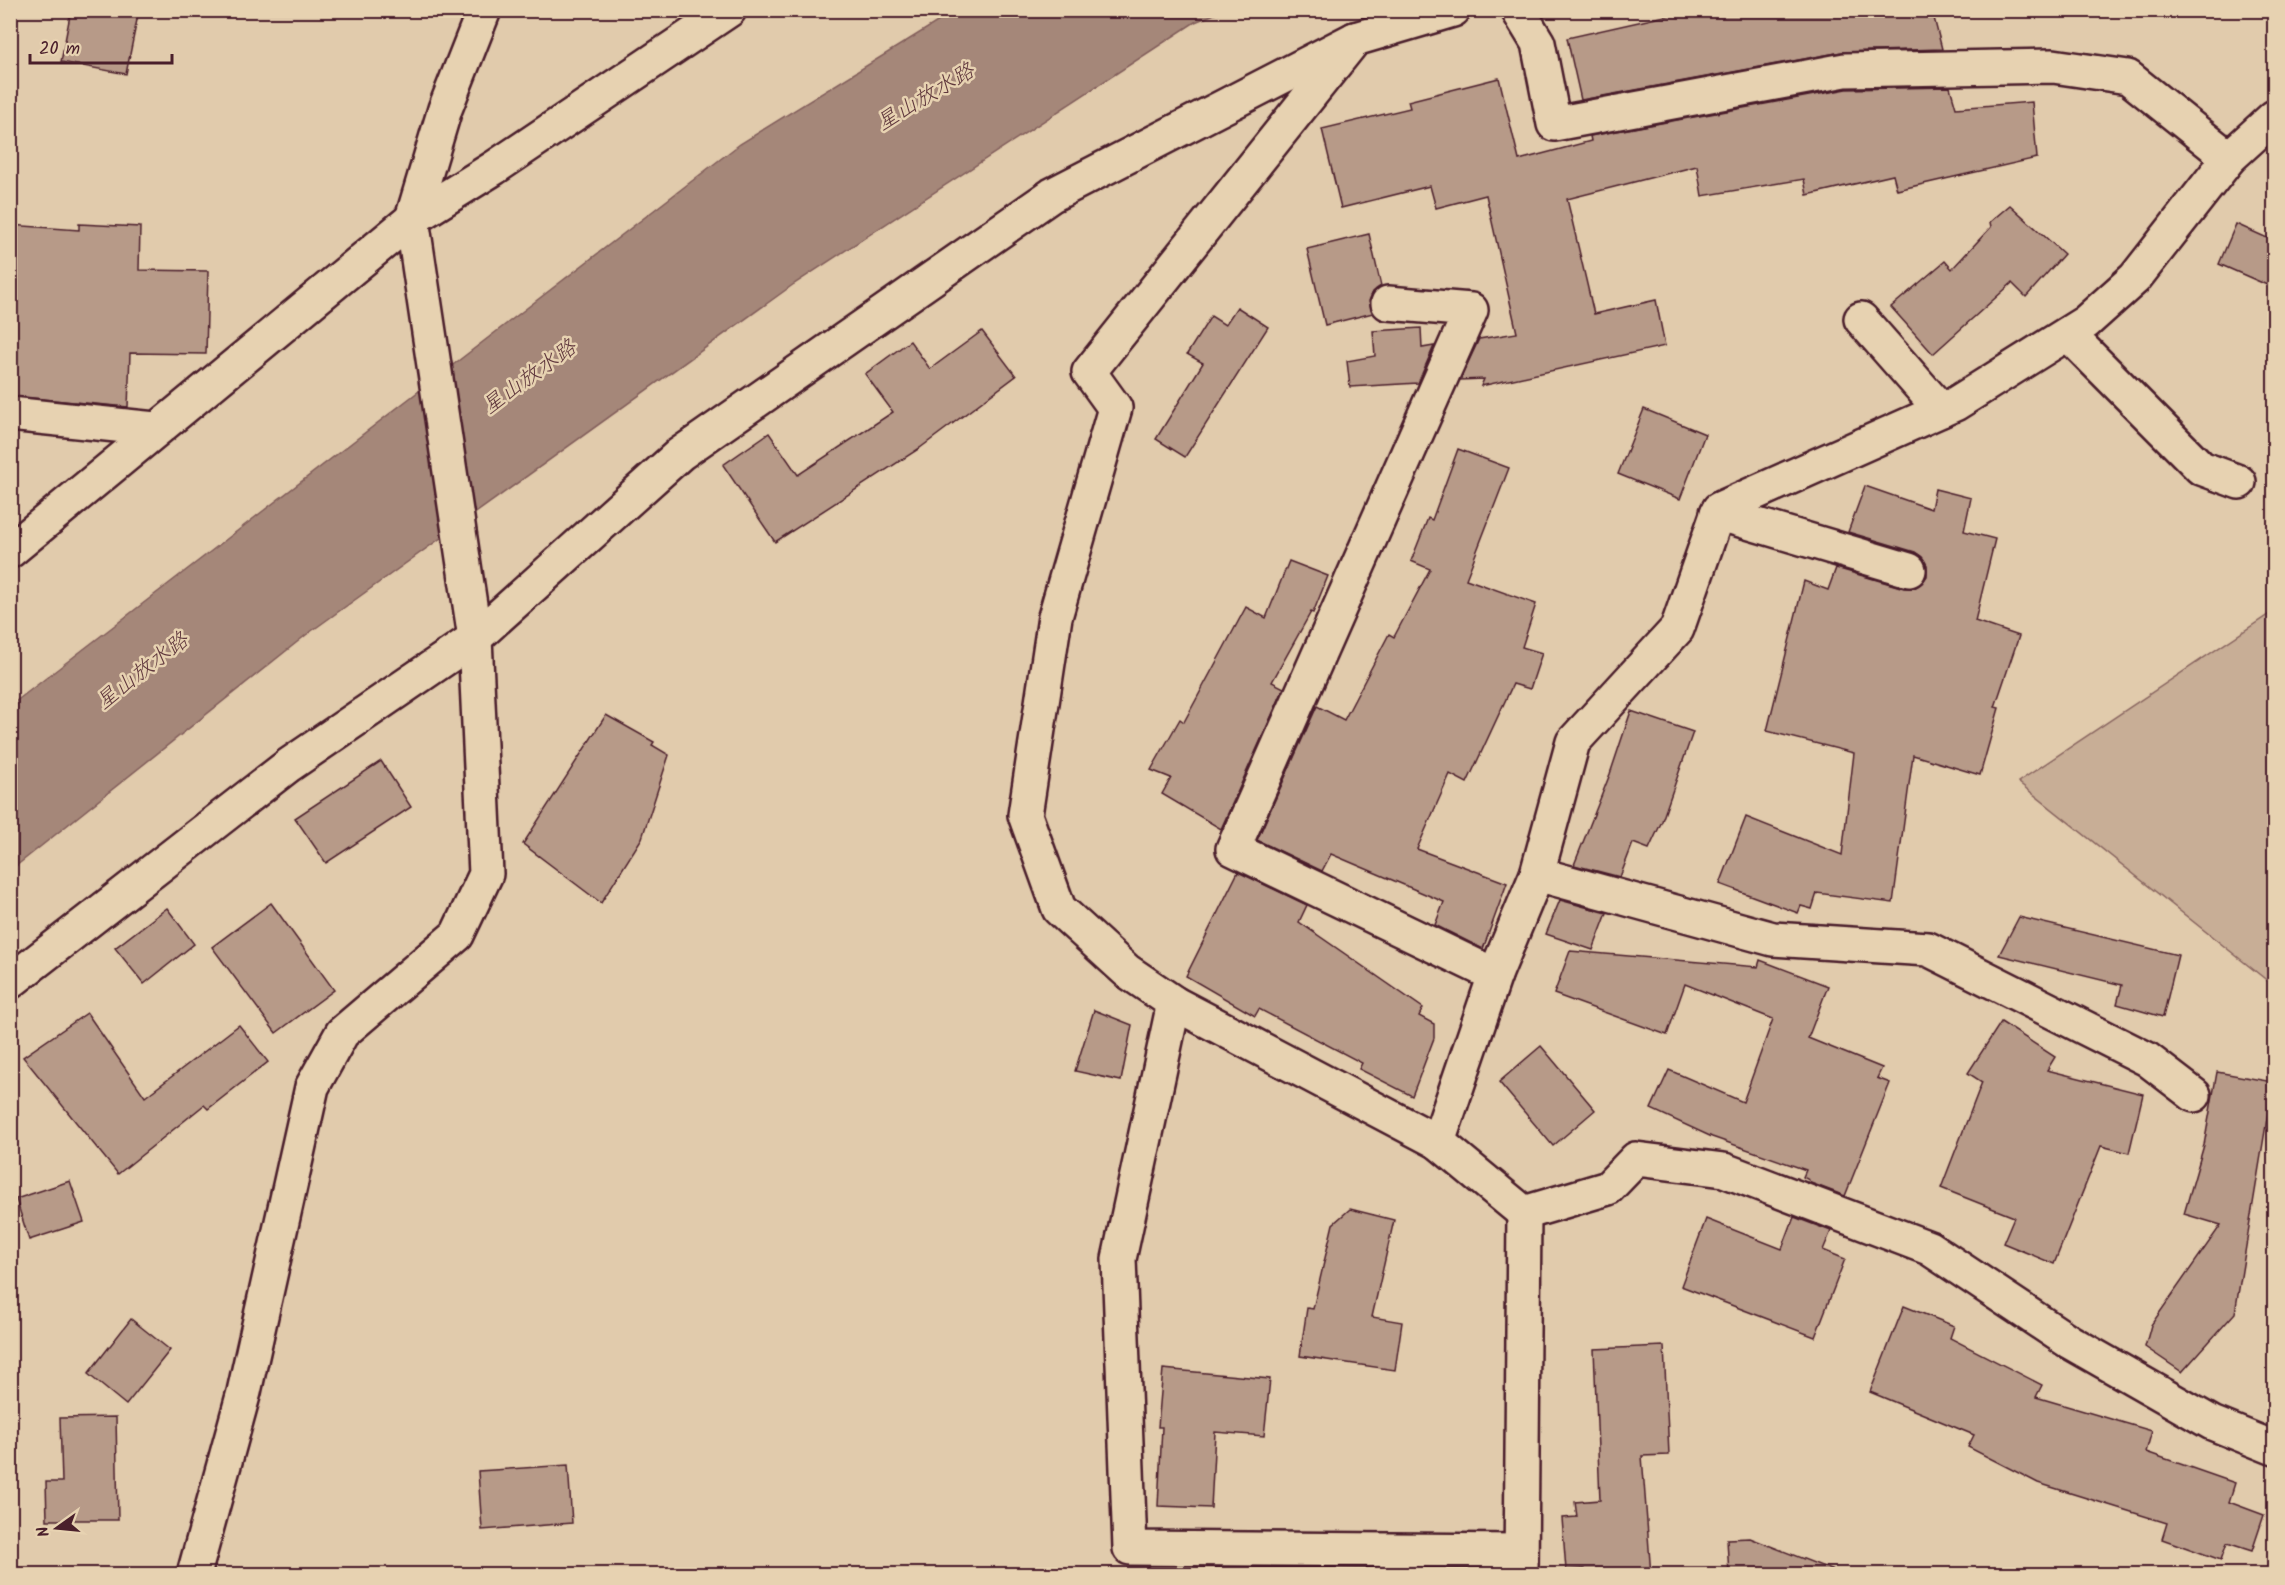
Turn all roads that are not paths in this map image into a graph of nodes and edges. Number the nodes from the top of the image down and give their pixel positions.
1 (484, 10) edge
2 (729, 10) edge
3 (1453, 10) edge
4 (1518, 10) edge
5 (1355, 39) junction
6 (2274, 117) edge
7 (2229, 158) junction
8 (412, 219) junction
9 (1388, 303) dead end
10 (1861, 319) dead end
11 (2068, 334) junction
12 (1941, 410) junction
13 (10, 414) edge
14 (154, 429) junction
15 (2239, 482) dead end
16 (1717, 513) junction
17 (10, 550) edge
18 (1910, 570) dead end
19 (475, 638) junction
20 (1537, 873) junction
21 (1495, 975) junction
22 (10, 982) edge
23 (1174, 1003) junction
24 (2194, 1095) dead end
25 (1438, 1142) junction
26 (1524, 1212) junction
27 (2274, 1448) edge
28 (1521, 1563) edge
29 (194, 1575) edge

1 - 8 street
2 - 8 street
3 - 5 street
4 - 7 street
5 - 19 street
5 - 23 street
6 - 7 street
7 - 11 street
8 - 14 street
8 - 19 street
9 - 21 street
10 - 12 street
11 - 12 street
11 - 15 street
12 - 16 street
13 - 14 street
14 - 17 street
16 - 18 street
16 - 20 street
19 - 22 street
19 - 29 street
20 - 21 street
20 - 24 street
21 - 25 street
23 - 25 street
23 - 28 street
25 - 26 street
26 - 27 street
26 - 28 street

